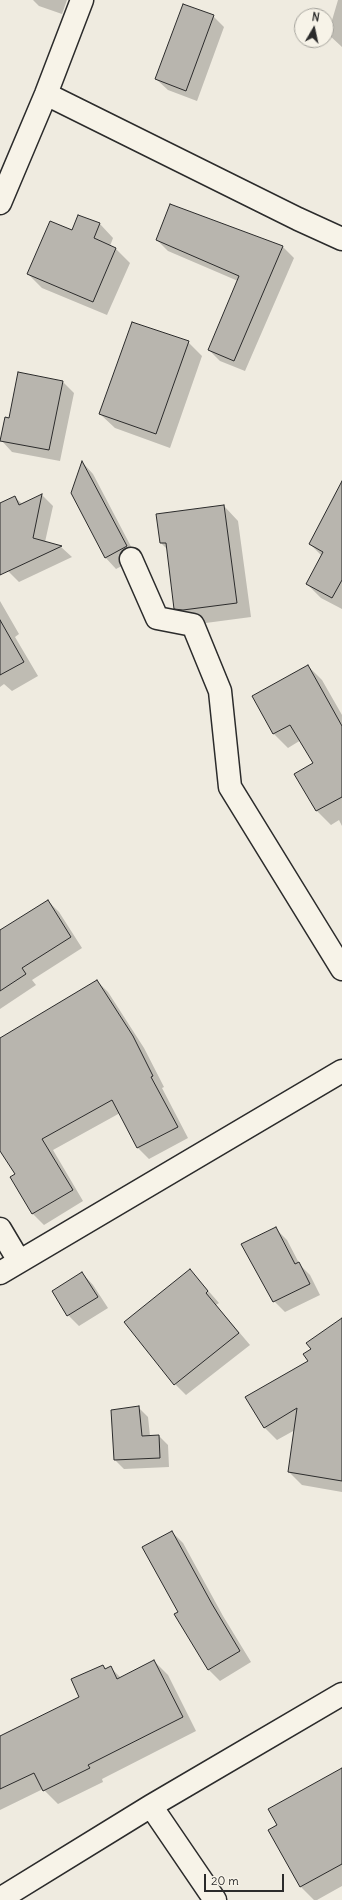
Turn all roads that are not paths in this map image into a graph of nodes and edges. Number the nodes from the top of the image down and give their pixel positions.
1 (82, 0) edge
2 (46, 94) junction
3 (0, 203) edge
4 (342, 239) edge
5 (131, 559) dead end
6 (342, 969) edge
7 (342, 1071) edge
8 (0, 1229) edge
9 (19, 1261) junction
10 (0, 1272) edge
11 (342, 1694) edge
12 (151, 1806) junction
13 (0, 1899) edge
14 (215, 1900) edge

1 - 2 street
2 - 3 street
2 - 4 street
5 - 6 street
7 - 9 street
8 - 9 street
9 - 10 street
11 - 12 street
12 - 13 street
12 - 14 street

